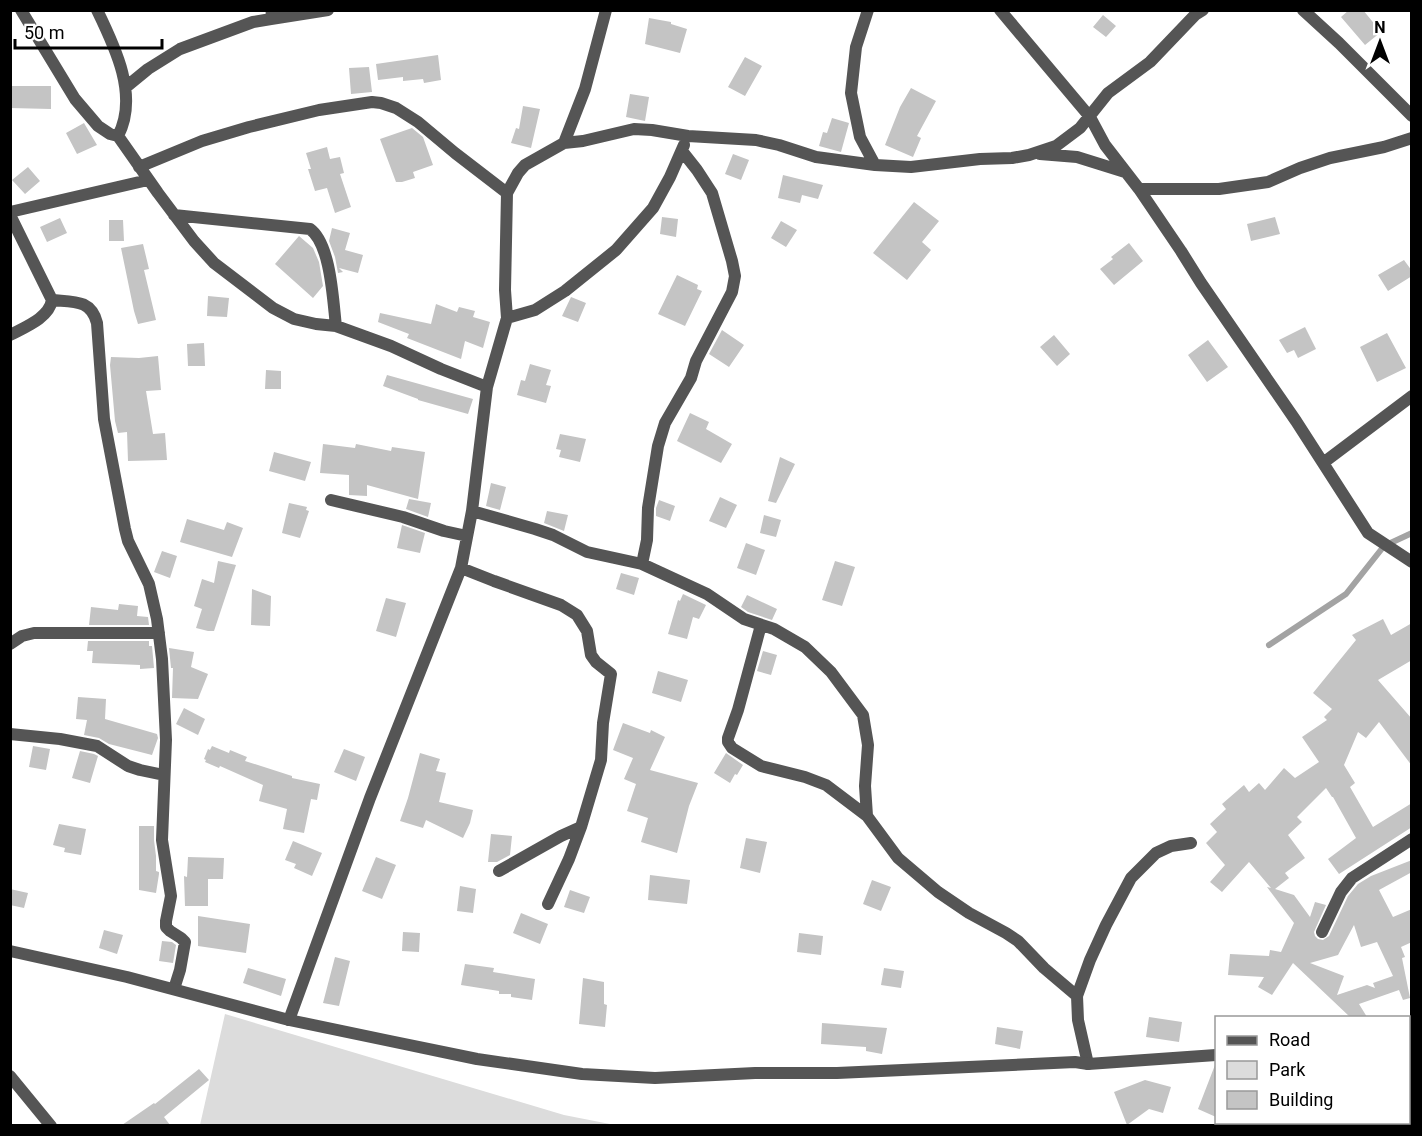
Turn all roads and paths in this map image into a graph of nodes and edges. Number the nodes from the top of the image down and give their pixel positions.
1 (21, 10) edge
2 (97, 10) edge
3 (328, 10) edge
4 (606, 10) edge
5 (868, 10) edge
6 (1000, 10) edge
7 (1203, 10) edge
8 (1303, 10) edge
9 (272, 15) edge
10 (126, 87) junction
11 (1412, 116) edge
12 (1090, 117) junction
13 (118, 135) junction
14 (688, 136) junction
15 (1412, 138) edge
16 (564, 143) junction
17 (682, 151) junction
18 (1036, 153) junction
19 (875, 165) junction
20 (139, 167) junction
21 (1125, 172) junction
22 (148, 180) junction
23 (1139, 189) junction
24 (507, 192) junction
25 (10, 214) edge
26 (174, 214) junction
27 (52, 300) junction
28 (507, 318) junction
29 (336, 326) junction
30 (10, 335) edge
31 (487, 387) junction
32 (1412, 396) edge
33 (1323, 463) junction
34 (331, 500) dead end
35 (472, 511) junction
36 (467, 536) junction
37 (1412, 562) edge
38 (642, 564) junction
39 (461, 568) junction
40 (761, 625) junction
41 (159, 633) junction
42 (10, 644) edge
43 (10, 734) edge
44 (164, 775) junction
45 (867, 816) junction
46 (581, 827) junction
47 (1412, 839) edge
48 (1191, 843) dead end
49 (499, 871) dead end
50 (548, 904) dead end
51 (1322, 932) dead end
52 (10, 951) edge
53 (174, 989) junction
54 (1077, 996) junction
55 (289, 1020) junction
56 (1215, 1055) edge
57 (1088, 1064) junction
58 (10, 1076) edge
59 (51, 1125) edge

1 - 13 street
2 - 10 street
3 - 9 street
4 - 16 street
5 - 19 street
6 - 12 street
7 - 12 street
8 - 11 street
9 - 10 street
10 - 13 street
12 - 18 street
12 - 21 street
13 - 20 street
14 - 16 street
14 - 17 street
14 - 19 street
15 - 23 street
16 - 24 street
17 - 28 street
17 - 38 street
18 - 19 street
18 - 21 street
20 - 22 street
20 - 24 street
21 - 23 street
22 - 25 street
22 - 26 street
23 - 33 street
24 - 28 street
25 - 27 street
26 - 29 street
26 - 29 street
27 - 30 street
27 - 41 street
28 - 31 street
29 - 31 street
31 - 35 street
32 - 33 street
33 - 37 street
34 - 36 street
35 - 36 street
35 - 38 street
36 - 39 street
38 - 40 street
39 - 46 street
39 - 55 street
40 - 45 street
40 - 45 street
41 - 42 street
41 - 44 street
43 - 44 street
44 - 53 street
45 - 54 street
46 - 49 street
46 - 50 street
47 - 51 street
48 - 54 street
52 - 53 street
53 - 55 street
54 - 57 street
55 - 57 street
56 - 57 street
58 - 59 street

